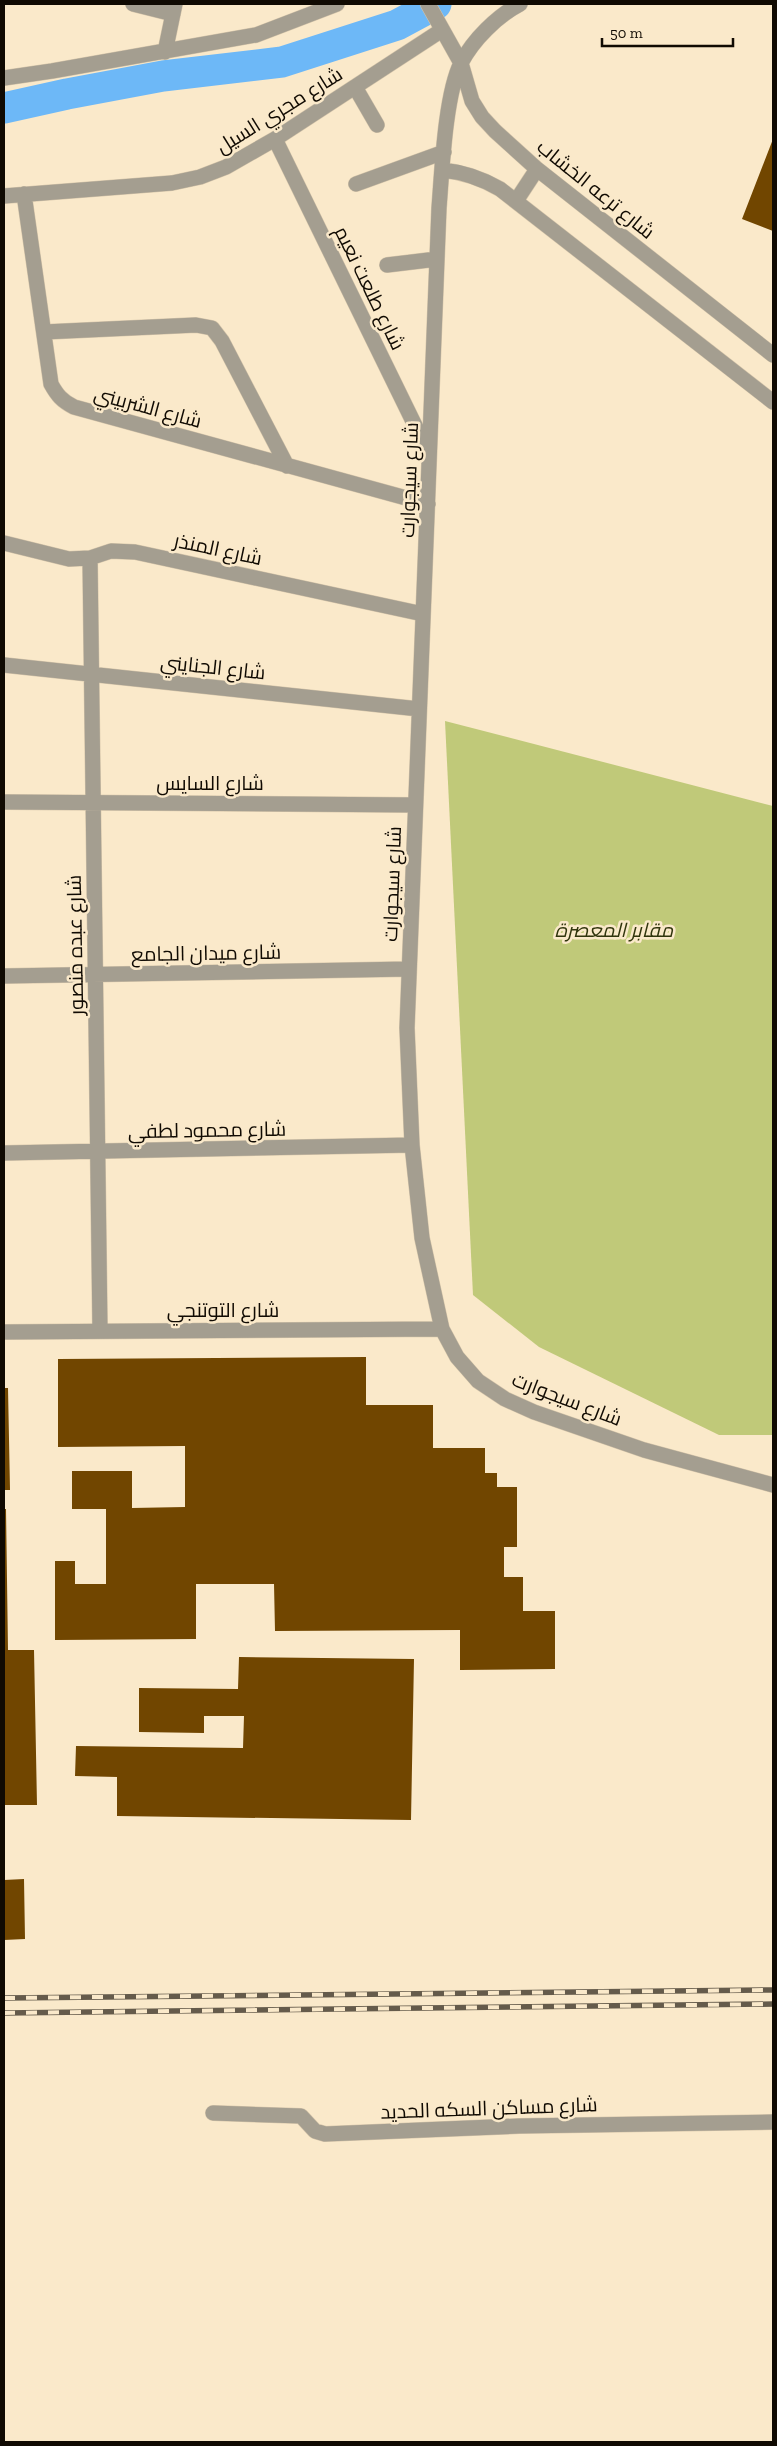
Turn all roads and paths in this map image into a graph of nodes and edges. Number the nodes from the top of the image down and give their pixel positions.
1 (133, 4) edge
2 (338, 4) edge
3 (428, 4) edge
4 (520, 4) edge
5 (174, 9) edge
6 (439, 25) junction
7 (165, 52) junction
8 (461, 63) junction
9 (4, 78) edge
10 (355, 87) junction
11 (377, 125) dead end
12 (275, 139) junction
13 (444, 152) junction
14 (537, 168) junction
15 (442, 170) junction
16 (356, 184) dead end
17 (24, 194) junction
18 (4, 196) edge
19 (516, 202) junction
20 (437, 259) junction
21 (387, 265) dead end
22 (44, 332) junction
23 (773, 355) edge
24 (773, 402) edge
25 (430, 455) junction
26 (288, 466) junction
27 (428, 504) junction
28 (4, 542) edge
29 (90, 558) junction
30 (423, 614) junction
31 (4, 665) edge
32 (91, 673) junction
33 (418, 709) junction
34 (4, 802) edge
35 (93, 803) junction
36 (415, 804) junction
37 (408, 969) junction
38 (95, 974) junction
39 (4, 976) edge
40 (412, 1145) junction
41 (98, 1152) junction
42 (4, 1153) edge
43 (442, 1329) junction
44 (100, 1331) junction
45 (4, 1332) edge
46 (773, 1484) edge
47 (213, 2113) dead end
48 (773, 2122) edge

1 - 5 street
2 - 7 street
3 - 6 street, شارع ترعه الخشاب
4 - 8 street, شارع سيجوارت
5 - 7 street
6 - 8 street, شارع ترعه الخشاب
6 - 10 street, شارع مجري السيل
7 - 9 street
8 - 13 street, شارع سيجوارت
8 - 14 street, شارع ترعه الخشاب
10 - 11 street
10 - 12 street, شارع مجري السيل
12 - 17 street, شارع مجري السيل
12 - 25 street, شارع طلعت نعيم
13 - 15 street, شارع سيجوارت
13 - 16 street
14 - 19 street
14 - 23 street, شارع ترعه الخشاب
15 - 19 street
15 - 20 street, شارع سيجوارت
17 - 18 street, شارع مجري السيل
17 - 22 street, شارع الشربيني
19 - 24 street
20 - 21 street
20 - 25 street, شارع سيجوارت
22 - 26 street, شارع الشربيني
22 - 26 street
25 - 27 street, شارع سيجوارت
26 - 27 street, شارع الشربيني
27 - 30 street, شارع سيجوارت
28 - 29 street, شارع المنذر
29 - 30 street, شارع المنذر
29 - 32 street, شارع عبده منصور
30 - 33 street, شارع سيجوارت
31 - 32 street, شارع الجنايني
32 - 33 street, شارع الجنايني
32 - 35 street, شارع عبده منصور
33 - 36 street, شارع سيجوارت
34 - 35 street, شارع السايس
35 - 36 street, شارع السايس
35 - 38 street, شارع عبده منصور
36 - 37 street, شارع سيجوارت
37 - 38 street, شارع ميدان الجامع
37 - 40 street, شارع سيجوارت
38 - 39 street, شارع ميدان الجامع
38 - 41 street, شارع عبده منصور
40 - 41 street, شارع محمود لطفي
40 - 43 street, شارع سيجوارت
41 - 42 street, شارع محمود لطفي
41 - 44 street, شارع عبده منصور
43 - 44 street, شارع التوتنجي
43 - 46 street, شارع سيجوارت
44 - 45 street, شارع التوتنجي
47 - 48 street, شارع مساكن السكه الحديد

